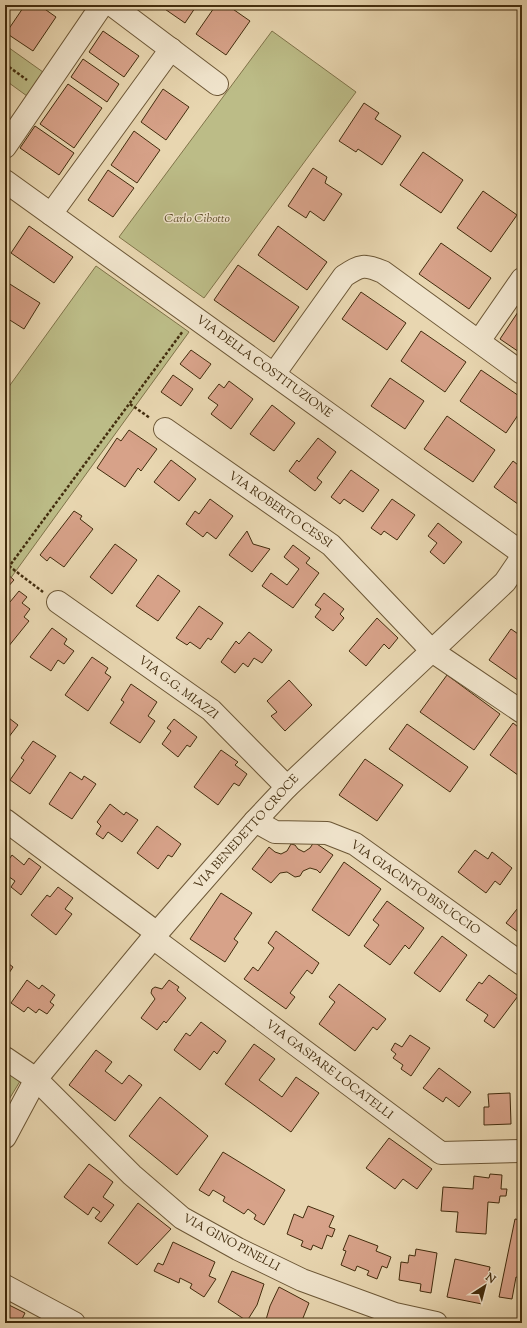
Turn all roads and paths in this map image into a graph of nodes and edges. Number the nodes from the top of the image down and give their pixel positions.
1 (102, 5) edge
2 (112, 5) edge
3 (170, 49) junction
4 (5, 64) edge
5 (28, 80) dead end
6 (217, 84) dead end
7 (5, 147) edge
8 (5, 181) edge
9 (51, 214) junction
10 (522, 279) edge
11 (183, 331) dead end
12 (479, 341) junction
13 (522, 373) edge
14 (274, 374) junction
15 (130, 404) junction
16 (164, 429) joint
17 (522, 553) edge
18 (522, 557) edge
19 (5, 563) edge
20 (9, 566) junction
21 (5, 572) edge
22 (58, 602) joint
23 (432, 651) junction
24 (522, 712) edge
25 (287, 787) junction
26 (5, 820) edge
27 (255, 821) junction
28 (155, 936) junction
29 (522, 964) edge
30 (5, 1058) edge
31 (36, 1080) junction
32 (5, 1137) edge
33 (522, 1151) edge
34 (5, 1286) edge
35 (74, 1323) edge
36 (436, 1323) edge

1 - 7 street
2 - 3 street
3 - 6 street
3 - 9 street
4 - 5 path
8 - 9 street, VIA DELLA COSTITUZIONE
9 - 14 street, VIA DELLA COSTITUZIONE
10 - 12 street
11 - 15 path
12 - 13 street
12 - 14 street
14 - 17 street, VIA DELLA COSTITUZIONE
15 - 16 path
15 - 20 path
16 - 23 street, VIA ROBERTO CESSI
18 - 23 street, VIA BENEDETTO CROCE
19 - 20 path
20 - 21 path
20 - 22 path
22 - 25 street, VIA G.G. MIAZZI
23 - 24 street, VIA ROBERTO CESSI
23 - 25 street, VIA BENEDETTO CROCE
25 - 27 street, VIA BENEDETTO CROCE
26 - 28 street, VIA GASPARE LOCATELLI
27 - 28 street, VIA BENEDETTO CROCE
27 - 29 street, VIA GIACINTO BISUCCIO
28 - 31 street, VIA BENEDETTO CROCE
28 - 33 street, VIA GASPARE LOCATELLI
30 - 31 street, VIA GINO PINELLI
31 - 32 street, VIA BENEDETTO CROCE
31 - 36 street, VIA GINO PINELLI
34 - 35 street

